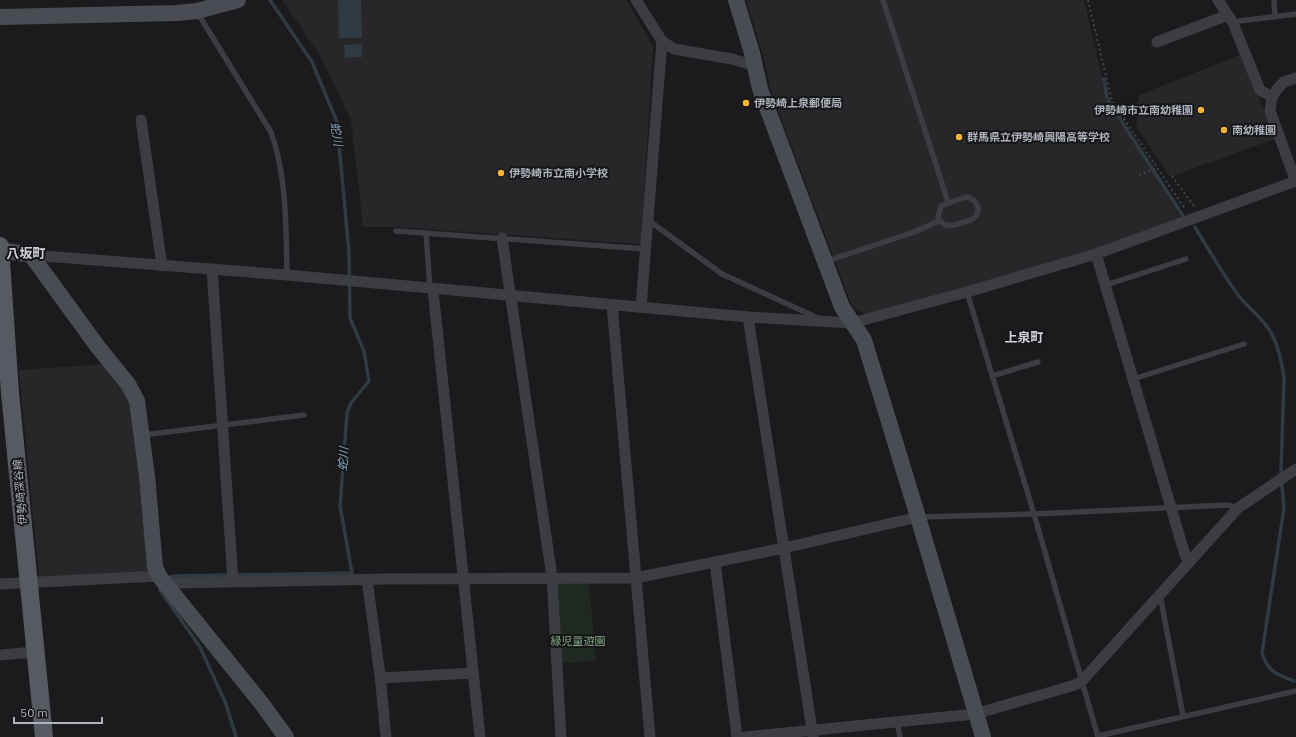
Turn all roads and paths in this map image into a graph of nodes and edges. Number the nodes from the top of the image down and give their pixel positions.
1 (238, 0) edge
2 (636, 0) edge
3 (736, 0) edge
4 (883, 0) edge
5 (1088, 0) edge
6 (1218, 0) edge
7 (1274, 0) edge
8 (197, 11) junction
9 (1296, 14) edge
10 (0, 17) edge
11 (1275, 17) junction
12 (1231, 19) junction
13 (662, 41) junction
14 (1157, 42) dead end
15 (755, 66) junction
16 (1296, 78) edge
17 (1272, 97) junction
18 (141, 120) dead end
19 (1155, 169) junction
20 (1139, 175) dead end
21 (1172, 176) dead end
22 (1296, 182) edge
23 (948, 202) junction
24 (1200, 217) junction
25 (648, 220) junction
26 (939, 221) junction
27 (396, 231) dead end
28 (426, 233) junction
29 (502, 238) junction
30 (0, 246) edge
31 (646, 249) junction
32 (0, 250) edge
33 (1096, 254) junction
34 (31, 256) junction
35 (1186, 259) dead end
36 (825, 262) junction
37 (162, 266) junction
38 (212, 270) junction
39 (288, 275) junction
40 (1106, 285) junction
41 (432, 289) junction
42 (967, 292) junction
43 (511, 296) junction
44 (612, 305) junction
45 (641, 307) junction
46 (748, 317) junction
47 (823, 322) junction
48 (852, 323) junction
49 (1244, 344) dead end
50 (1038, 362) dead end
51 (992, 376) junction
52 (1133, 379) junction
53 (5, 394) edge
54 (304, 415) dead end
55 (222, 425) junction
56 (142, 436) junction
57 (1296, 469) edge
58 (1171, 508) junction
59 (1238, 508) junction
60 (1034, 514) junction
61 (918, 517) junction
62 (784, 548) junction
63 (715, 562) junction
64 (1189, 562) junction
65 (552, 577) junction
66 (462, 578) junction
67 (635, 578) junction
68 (367, 580) junction
69 (28, 581) junction
70 (163, 581) junction
71 (233, 581) junction
72 (0, 584) edge
73 (1160, 596) junction
74 (35, 652) junction
75 (0, 655) edge
76 (473, 673) junction
77 (381, 678) junction
78 (1082, 681) junction
79 (1296, 691) edge
80 (975, 714) junction
81 (1182, 716) junction
82 (897, 721) junction
83 (812, 733) edge
84 (1098, 736) edge
85 (44, 737) edge
86 (286, 737) edge
87 (386, 737) edge
88 (480, 737) edge
89 (561, 737) edge
90 (650, 737) edge
91 (737, 737) edge
92 (745, 737) edge
93 (900, 737) edge
94 (983, 737) edge

1 - 8 street
2 - 13 street
3 - 15 street
4 - 23 lane
5 - 19 path
6 - 12 street
7 - 11 lane
8 - 10 street
8 - 39 lane
9 - 11 lane
11 - 12 lane
12 - 14 street
12 - 17 street
13 - 15 street
13 - 25 street
15 - 36 street
16 - 17 street
17 - 22 street
18 - 37 street
19 - 20 path
19 - 24 path
21 - 24 path
22 - 24 street
23 - 26 lane
23 - 26 lane
24 - 33 street
25 - 31 street
25 - 47 lane
26 - 36 lane
27 - 28 lane
28 - 29 lane
28 - 41 lane
29 - 31 lane
29 - 43 street
30 - 32 main road, 伊勢崎深谷線
31 - 45 street
32 - 34 street
32 - 53 main road, 伊勢崎深谷線
33 - 40 street
33 - 42 street
34 - 37 street
34 - 56 street
35 - 40 lane
36 - 48 street
37 - 38 street
38 - 39 street
38 - 55 street
39 - 41 street
40 - 52 street
41 - 43 street
41 - 66 street
42 - 48 street
42 - 51 lane
43 - 44 street
43 - 65 street
44 - 45 street
44 - 67 street
45 - 46 street
46 - 47 street
46 - 62 street
47 - 48 street
48 - 61 street
49 - 52 lane
50 - 51 lane
51 - 60 lane
52 - 58 street
53 - 69 main road, 伊勢崎深谷線
54 - 55 lane
55 - 56 lane
55 - 71 street
56 - 70 street
57 - 59 street
58 - 59 lane
58 - 60 lane
58 - 64 street
59 - 64 street
60 - 61 lane
60 - 78 lane
61 - 62 street
61 - 80 street
62 - 63 street
62 - 83 street
63 - 67 street
63 - 91 street
64 - 73 street
65 - 66 street
65 - 67 street
65 - 89 street
66 - 68 street
66 - 76 street
67 - 90 street
68 - 71 street
68 - 77 street
69 - 70 street
69 - 72 street
69 - 74 main road, 伊勢崎深谷線
70 - 71 street
70 - 86 street
73 - 78 street
73 - 81 lane
74 - 75 street
74 - 85 main road, 伊勢崎深谷線
76 - 77 street
76 - 88 street
77 - 87 street
78 - 80 street
78 - 84 lane
79 - 81 lane
80 - 82 street
80 - 94 street
81 - 84 lane
82 - 83 street
82 - 93 lane
83 - 92 street

